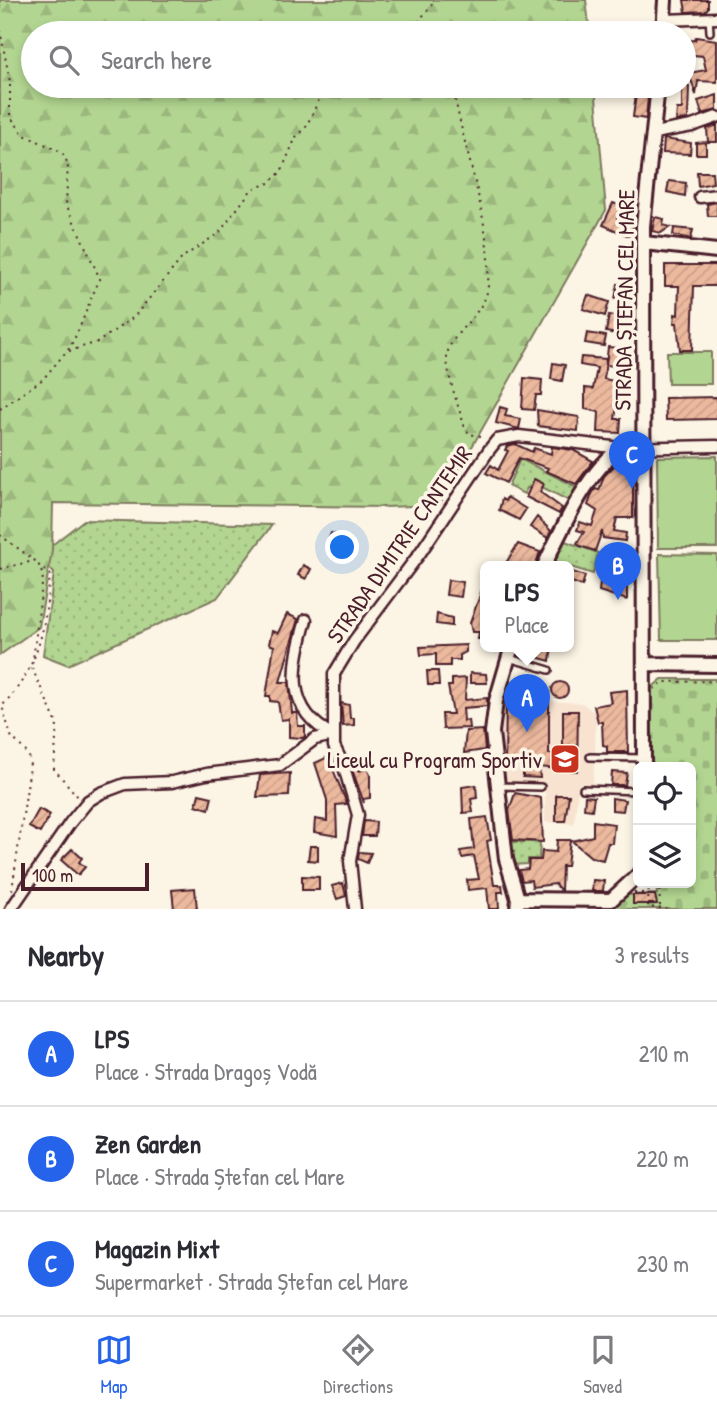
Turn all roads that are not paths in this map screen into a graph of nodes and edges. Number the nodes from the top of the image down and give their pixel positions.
1 (665, 0) edge
2 (713, 18) edge
3 (664, 21) edge
4 (710, 32) dead end
5 (657, 98) edge
6 (717, 117) edge
7 (654, 133) junction
8 (717, 195) edge
9 (700, 197) dead end
10 (644, 243) junction
11 (717, 251) edge
12 (717, 446) edge
13 (643, 447) junction
14 (621, 448) junction
15 (547, 561) edge
16 (306, 620) dead end
17 (510, 652) edge
18 (644, 664) junction
19 (717, 665) edge
20 (549, 670) dead end
21 (334, 735) junction
22 (590, 757) dead end
23 (635, 762) edge
24 (644, 762) edge
25 (497, 786) junction
26 (541, 787) dead end
27 (583, 789) dead end
28 (633, 791) edge
29 (633, 880) edge
30 (518, 904) edge
31 (610, 904) edge
32 (12, 907) edge
33 (355, 909) edge

1 - 3 street
2 - 4 lane
5 - 7 street, STRADA ȘTEFAN CEL MARE
6 - 7 street
7 - 10 street, STRADA ȘTEFAN CEL MARE
8 - 9 street
10 - 11 street
10 - 13 street, STRADA ȘTEFAN CEL MARE
12 - 13 street, STRADA DIMITRIE CANTEMIR
13 - 14 street, STRADA DIMITRIE CANTEMIR
13 - 18 street, STRADA ȘTEFAN CEL MARE
14 - 15 street
14 - 21 street, STRADA DIMITRIE CANTEMIR
16 - 21 street, STRADA DIMITRIE CANTEMIR
17 - 20 lane
17 - 25 street
18 - 19 street
18 - 24 street, STRADA ȘTEFAN CEL MARE
21 - 32 street
21 - 33 street, STRADA DIMITRIE CANTEMIR
22 - 23 lane
25 - 26 lane
25 - 30 street
27 - 28 lane
29 - 31 street
30 - 31 street

